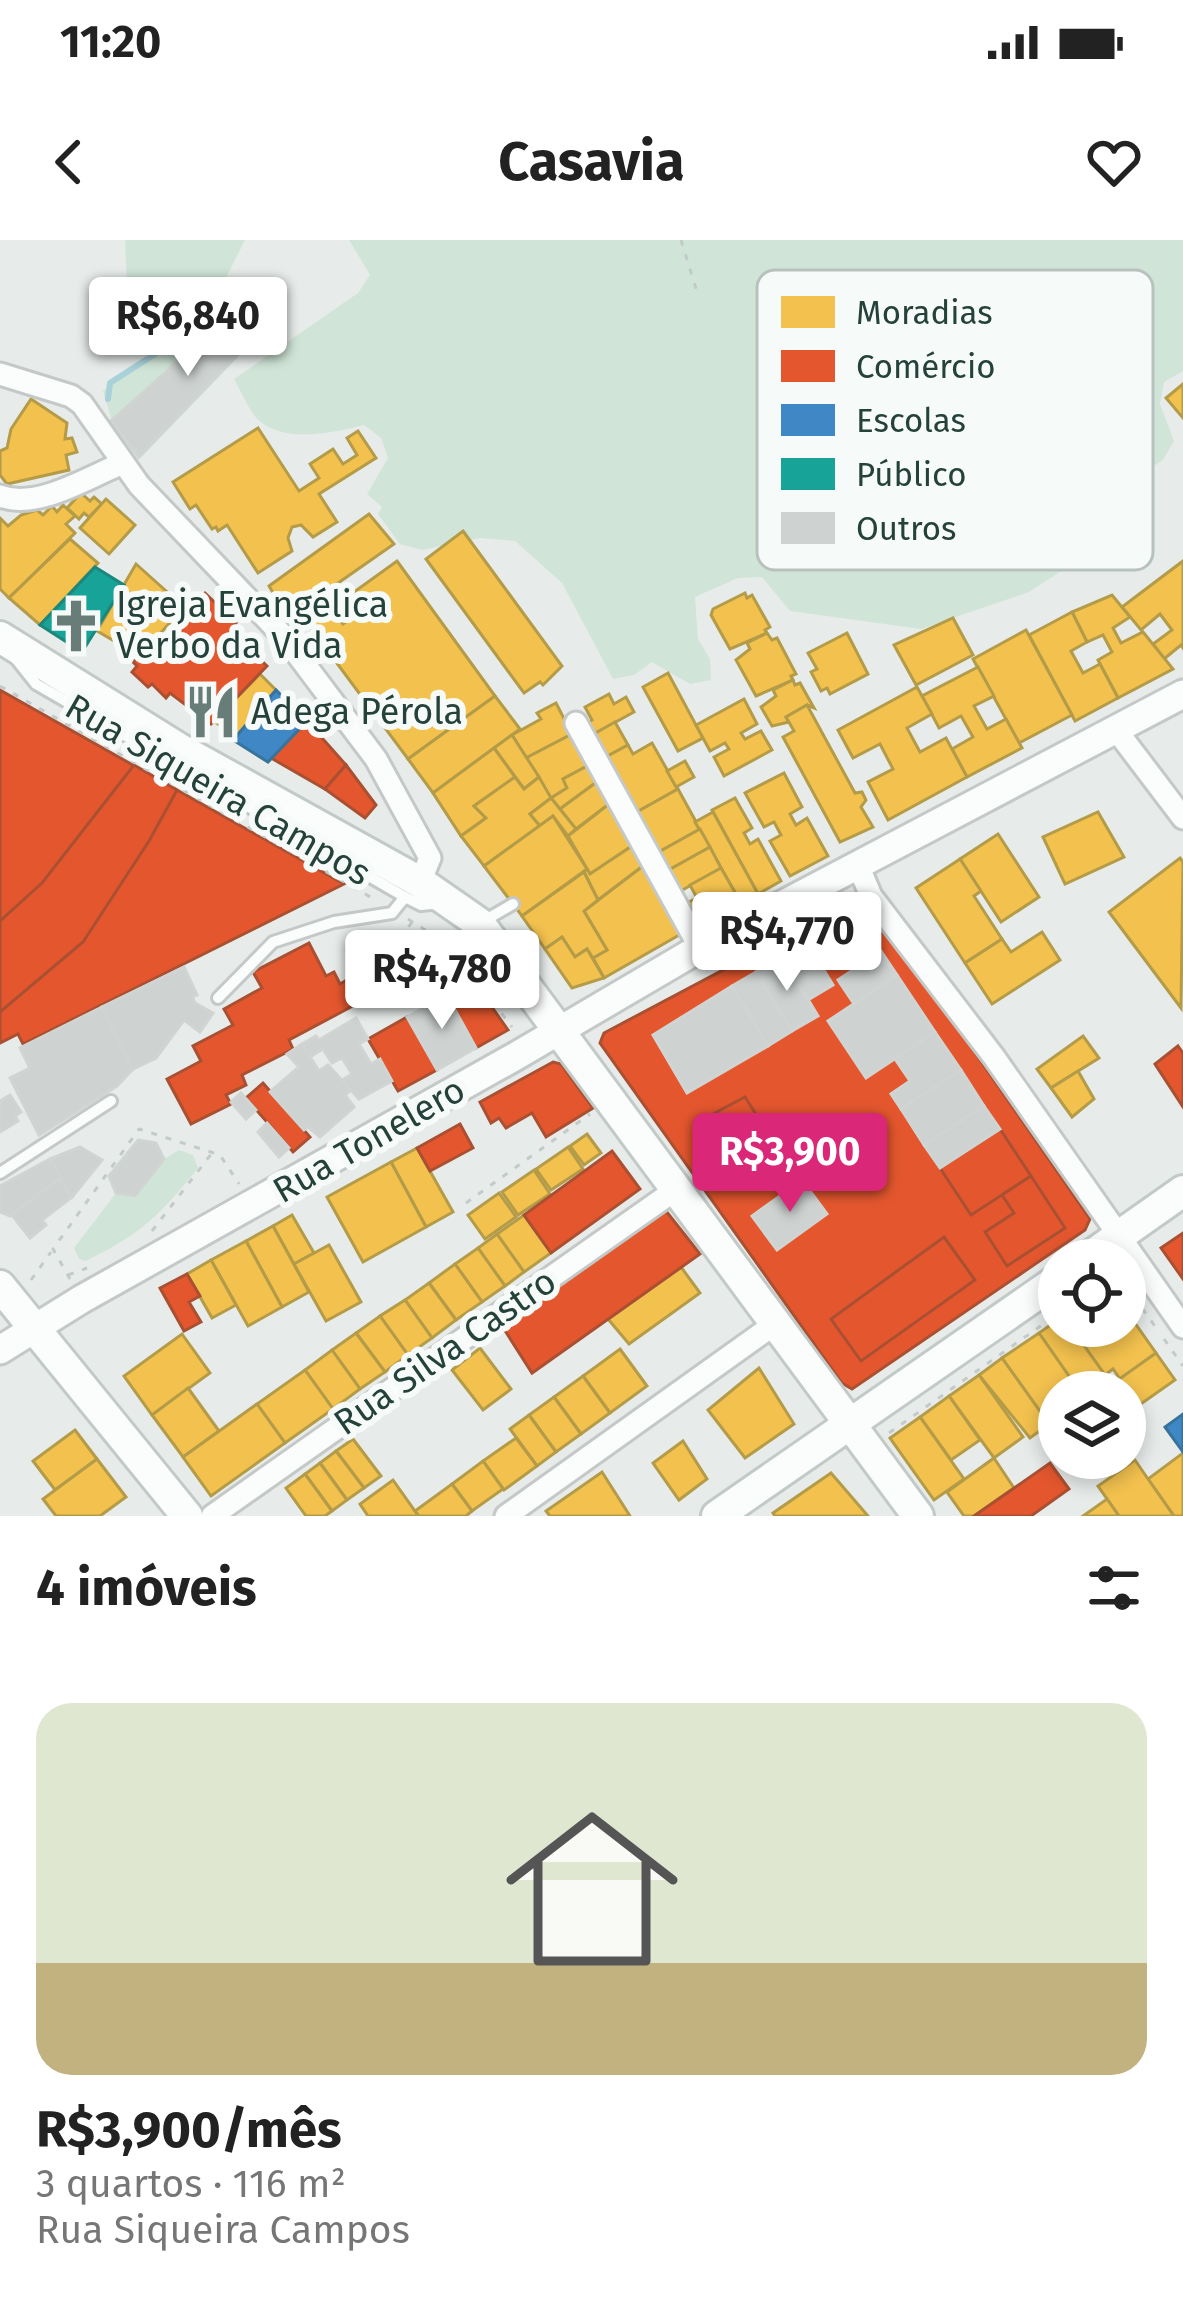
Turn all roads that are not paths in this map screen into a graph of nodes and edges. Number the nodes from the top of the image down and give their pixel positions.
1 (0, 374) edge
2 (121, 464) junction
3 (0, 496) edge
4 (3, 639) edge
5 (1183, 694) edge
6 (576, 723) dead end
7 (1117, 730) junction
8 (1183, 818) edge
9 (858, 865) junction
10 (412, 889) junction
11 (513, 904) dead end
12 (479, 923) junction
13 (700, 948) junction
14 (218, 998) dead end
15 (559, 1030) junction
16 (110, 1101) dead end
17 (0, 1173) edge
18 (678, 1188) junction
19 (1183, 1192) edge
20 (1119, 1236) junction
21 (1115, 1239) edge
22 (0, 1286) edge
23 (1038, 1294) edge
24 (776, 1323) junction
25 (1183, 1327) edge
26 (34, 1328) junction
27 (0, 1350) edge
28 (852, 1424) junction
29 (188, 1516) edge
30 (212, 1516) edge
31 (506, 1516) edge
32 (717, 1516) edge
33 (918, 1516) edge

1 - 2 street
2 - 3 street
2 - 10 street
4 - 10 main road, Rua Siqueira Campos
5 - 7 street, Rua Tonelero
6 - 13 street
7 - 8 street
7 - 9 street, Rua Tonelero
9 - 13 street, Rua Tonelero
9 - 20 street
10 - 12 main road, Rua Siqueira Campos
10 - 14 lane
11 - 12 lane
12 - 15 main road, Rua Siqueira Campos
13 - 15 street, Rua Tonelero
15 - 18 main road, Rua Siqueira Campos
15 - 26 street, Rua Tonelero
16 - 17 lane
18 - 24 main road, Rua Siqueira Campos
18 - 30 street, Rua Silva Castro
19 - 20 main road
20 - 21 main road
20 - 25 street
22 - 26 main road
23 - 28 main road
24 - 28 main road, Rua Siqueira Campos
24 - 31 street
26 - 27 street, Rua Tonelero
26 - 29 main road
28 - 32 main road
28 - 33 main road, Rua Siqueira Campos

